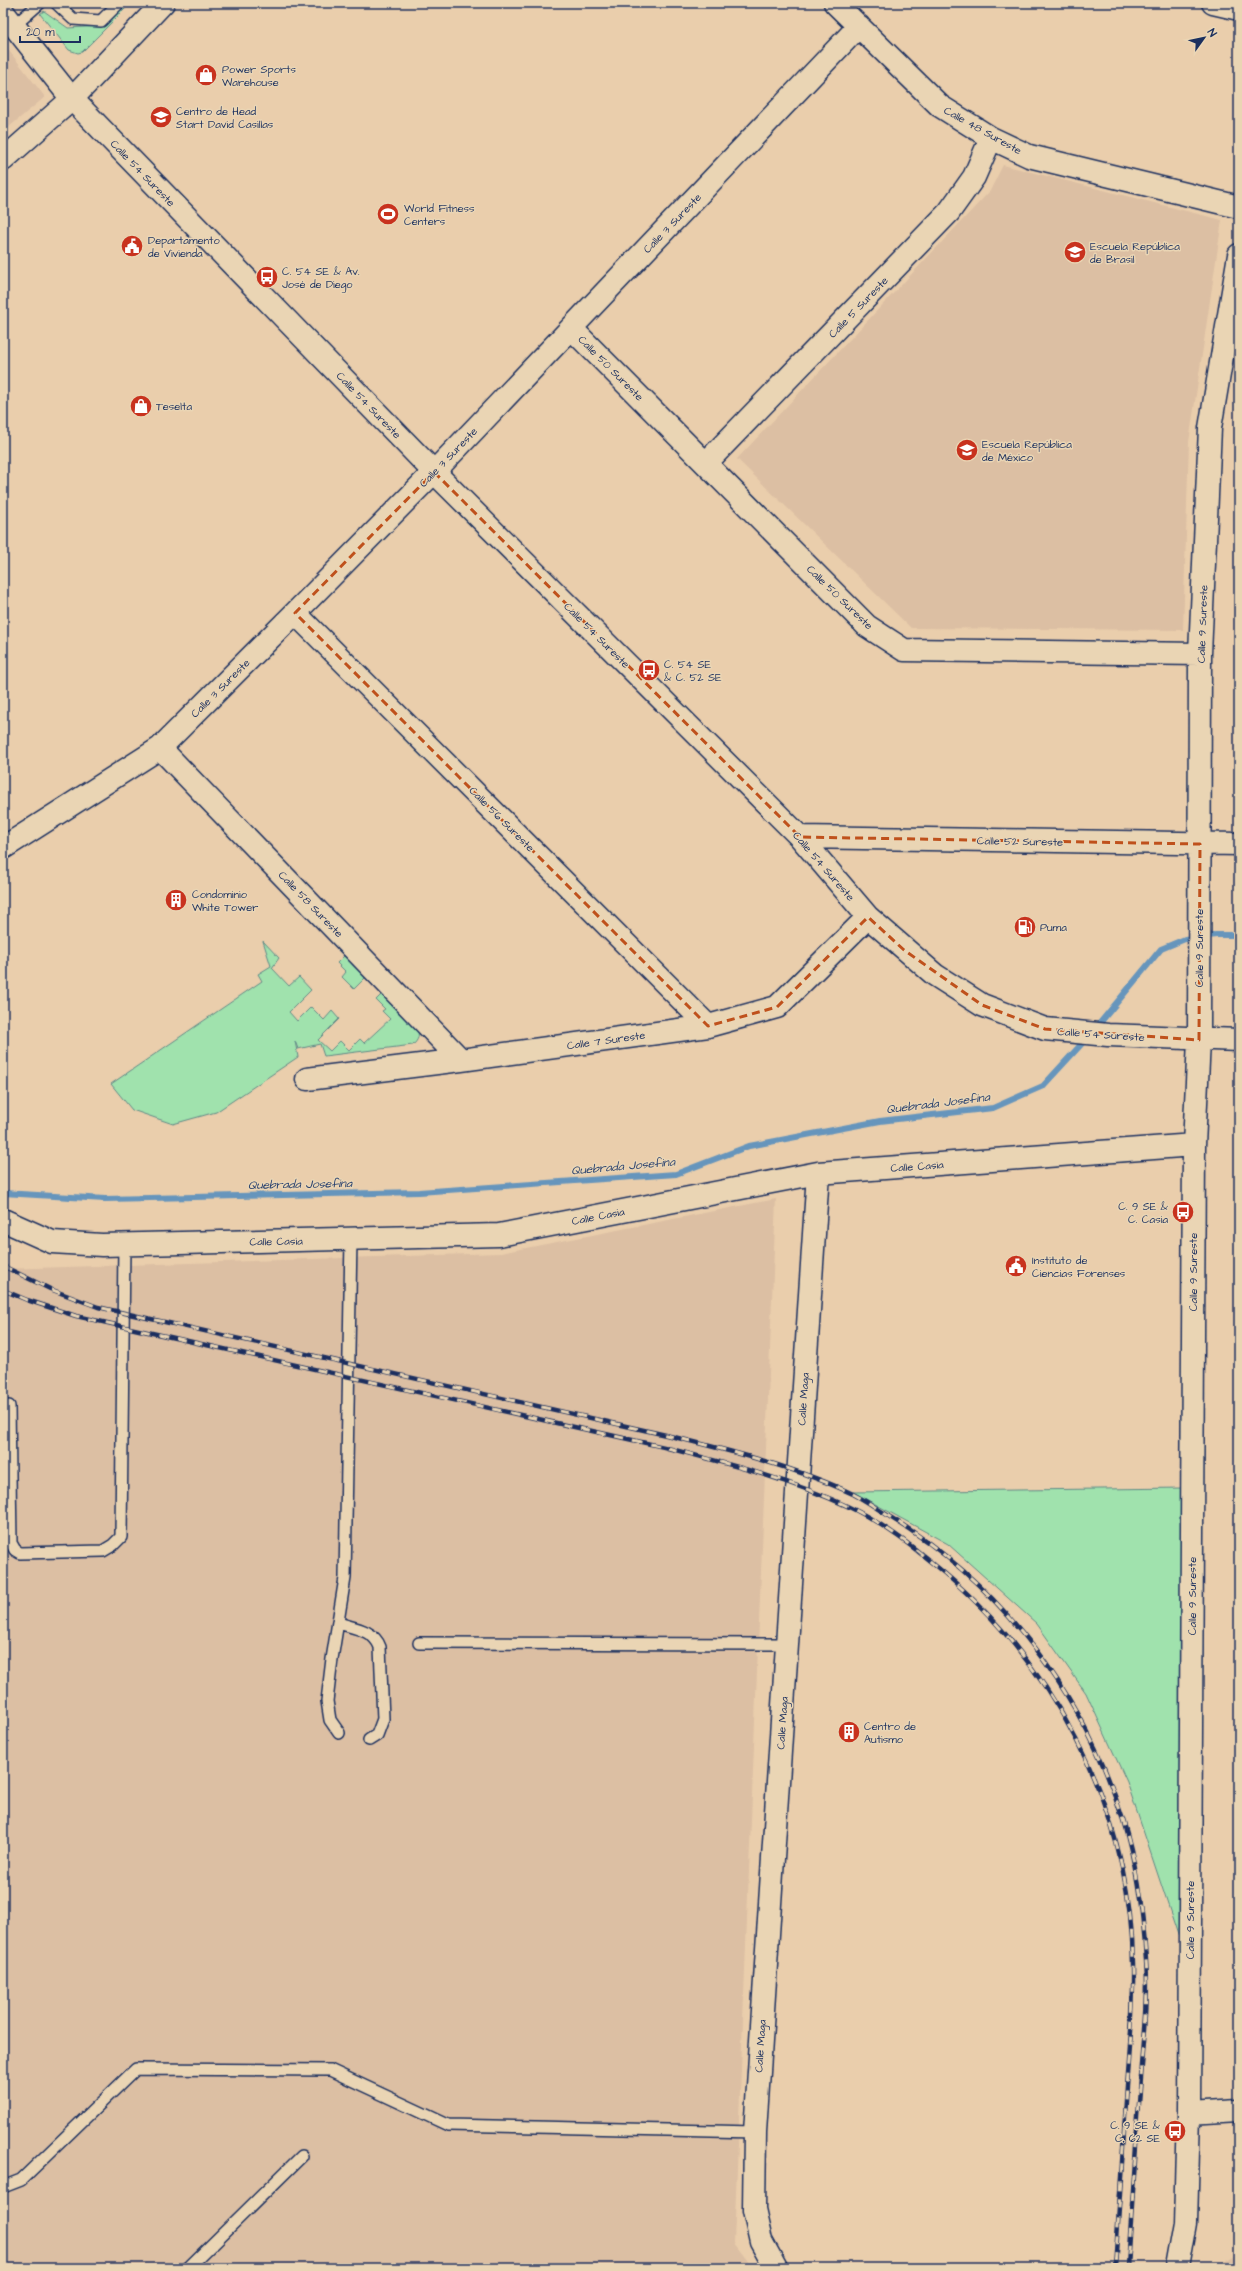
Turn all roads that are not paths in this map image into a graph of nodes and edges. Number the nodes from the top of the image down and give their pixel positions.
1 (40, 3) edge
2 (56, 3) edge
3 (119, 3) edge
4 (163, 3) edge
5 (835, 3) edge
6 (1213, 3) edge
7 (1239, 9) edge
8 (8, 19) edge
9 (859, 26) junction
10 (72, 99) junction
11 (991, 138) junction
12 (3, 160) edge
13 (1239, 207) edge
14 (1239, 255) edge
15 (572, 328) junction
16 (706, 463) junction
17 (434, 472) junction
18 (296, 613) junction
19 (1200, 654) junction
20 (160, 748) junction
21 (800, 837) junction
22 (1200, 844) junction
23 (1239, 844) edge
24 (3, 848) edge
25 (868, 917) junction
26 (708, 1026) junction
27 (1199, 1040) junction
28 (1239, 1040) edge
29 (461, 1060) junction
30 (307, 1079) dead end
31 (1194, 1145) junction
32 (818, 1173) junction
33 (3, 1220) edge
34 (351, 1239) junction
35 (124, 1244) junction
36 (9, 1406) dead end
37 (338, 1624) junction
38 (419, 1643) dead end
39 (787, 1644) junction
40 (339, 1733) dead end
41 (369, 1740) dead end
42 (1239, 2111) edge
43 (1189, 2114) junction
44 (754, 2132) junction
45 (302, 2156) dead end
46 (3, 2187) edge
47 (188, 2268) edge
48 (776, 2268) edge
49 (1178, 2268) edge

1 - 8 lane
2 - 3 lane
4 - 10 street
5 - 9 street, Calle 48 Sureste
6 - 7 street
8 - 10 street, Calle 54 Sureste
9 - 11 street, Calle 48 Sureste
9 - 15 street, Calle 3 Sureste
10 - 12 street
10 - 17 street, Calle 54 Sureste
11 - 13 street, Calle 48 Sureste
11 - 16 street, Calle 5 Sureste
14 - 19 street, Calle 9 Sureste
15 - 16 street, Calle 50 Sureste
15 - 17 street, Calle 3 Sureste
16 - 19 street, Calle 50 Sureste
17 - 18 street, Calle 3 Sureste
17 - 21 street, Calle 54 Sureste
18 - 20 street, Calle 3 Sureste
18 - 26 street, Calle 56 Sureste
19 - 22 street, Calle 9 Sureste
20 - 24 street, Calle 3 Sureste
20 - 29 street, Calle 58 Sureste
21 - 22 street, Calle 52 Sureste
21 - 25 street, Calle 54 Sureste
22 - 23 street, Calle 52 Sureste
22 - 27 street, Calle 9 Sureste
25 - 26 street, Calle 7 Sureste
25 - 27 street, Calle 54 Sureste
26 - 29 street, Calle 7 Sureste
27 - 28 street, Calle 54 Sureste
27 - 31 street, Calle 9 Sureste
29 - 30 street, Calle 7 Sureste
31 - 32 street, Calle Casia
31 - 43 street, Calle 9 Sureste
32 - 34 street, Calle Casia
32 - 39 street, Calle Maga
33 - 35 street, Calle Casia
34 - 35 street, Calle Casia
34 - 37 lane
35 - 36 lane
37 - 40 lane
37 - 41 lane
38 - 39 lane
39 - 44 street, Calle Maga
42 - 43 street
43 - 49 street, Calle 9 Sureste
44 - 46 lane
44 - 48 street, Calle Maga
45 - 47 lane

